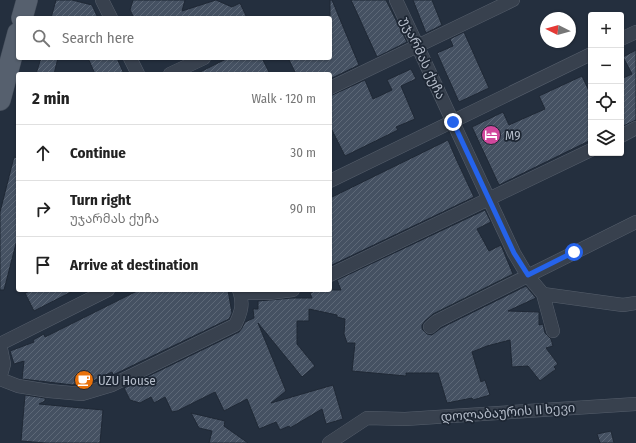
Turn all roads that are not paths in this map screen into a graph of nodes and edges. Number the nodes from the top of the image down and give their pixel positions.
1 (27, 0) edge
2 (102, 0) edge
3 (396, 0) edge
4 (514, 0) edge
5 (23, 16) edge
6 (110, 16) edge
7 (636, 32) edge
8 (16, 38) edge
9 (624, 38) edge
10 (418, 47) junction
11 (588, 55) edge
12 (131, 60) edge
13 (200, 60) edge
14 (4, 71) edge
15 (137, 72) edge
16 (174, 72) edge
17 (332, 87) edge
18 (0, 100) edge
19 (453, 122) junction
20 (636, 128) edge
21 (624, 134) edge
22 (588, 151) edge
23 (332, 180) edge
24 (489, 198) junction
25 (636, 222) edge
26 (332, 274) edge
27 (528, 275) junction
28 (104, 292) edge
29 (240, 292) edge
30 (254, 292) edge
31 (277, 292) edge
32 (543, 294) junction
33 (636, 304) edge
34 (430, 327) dead end
35 (553, 331) dead end
36 (0, 344) edge
37 (0, 379) edge
38 (636, 404) edge
39 (329, 443) edge

1 - 5 main road
2 - 6 street
3 - 10 street, უჯარმას ქუჩა
4 - 10 street
7 - 9 street
8 - 14 main road
10 - 17 street
10 - 19 street, უჯარმას ქუჩა
11 - 19 street
12 - 15 street
13 - 16 street
14 - 18 main road
19 - 23 street
19 - 24 street, უჯარმას ქუჩა
20 - 21 street
22 - 24 street
24 - 26 street
24 - 27 street, უჯარმას ქუჩა
25 - 27 street
27 - 32 street, უჯარმას ქუჩა
27 - 34 street
28 - 36 street
29 - 37 street
30 - 31 street
32 - 33 street
32 - 35 street, უჯარმას ქუჩა
36 - 37 street
38 - 39 street, დოლაბაურის II ხევი

